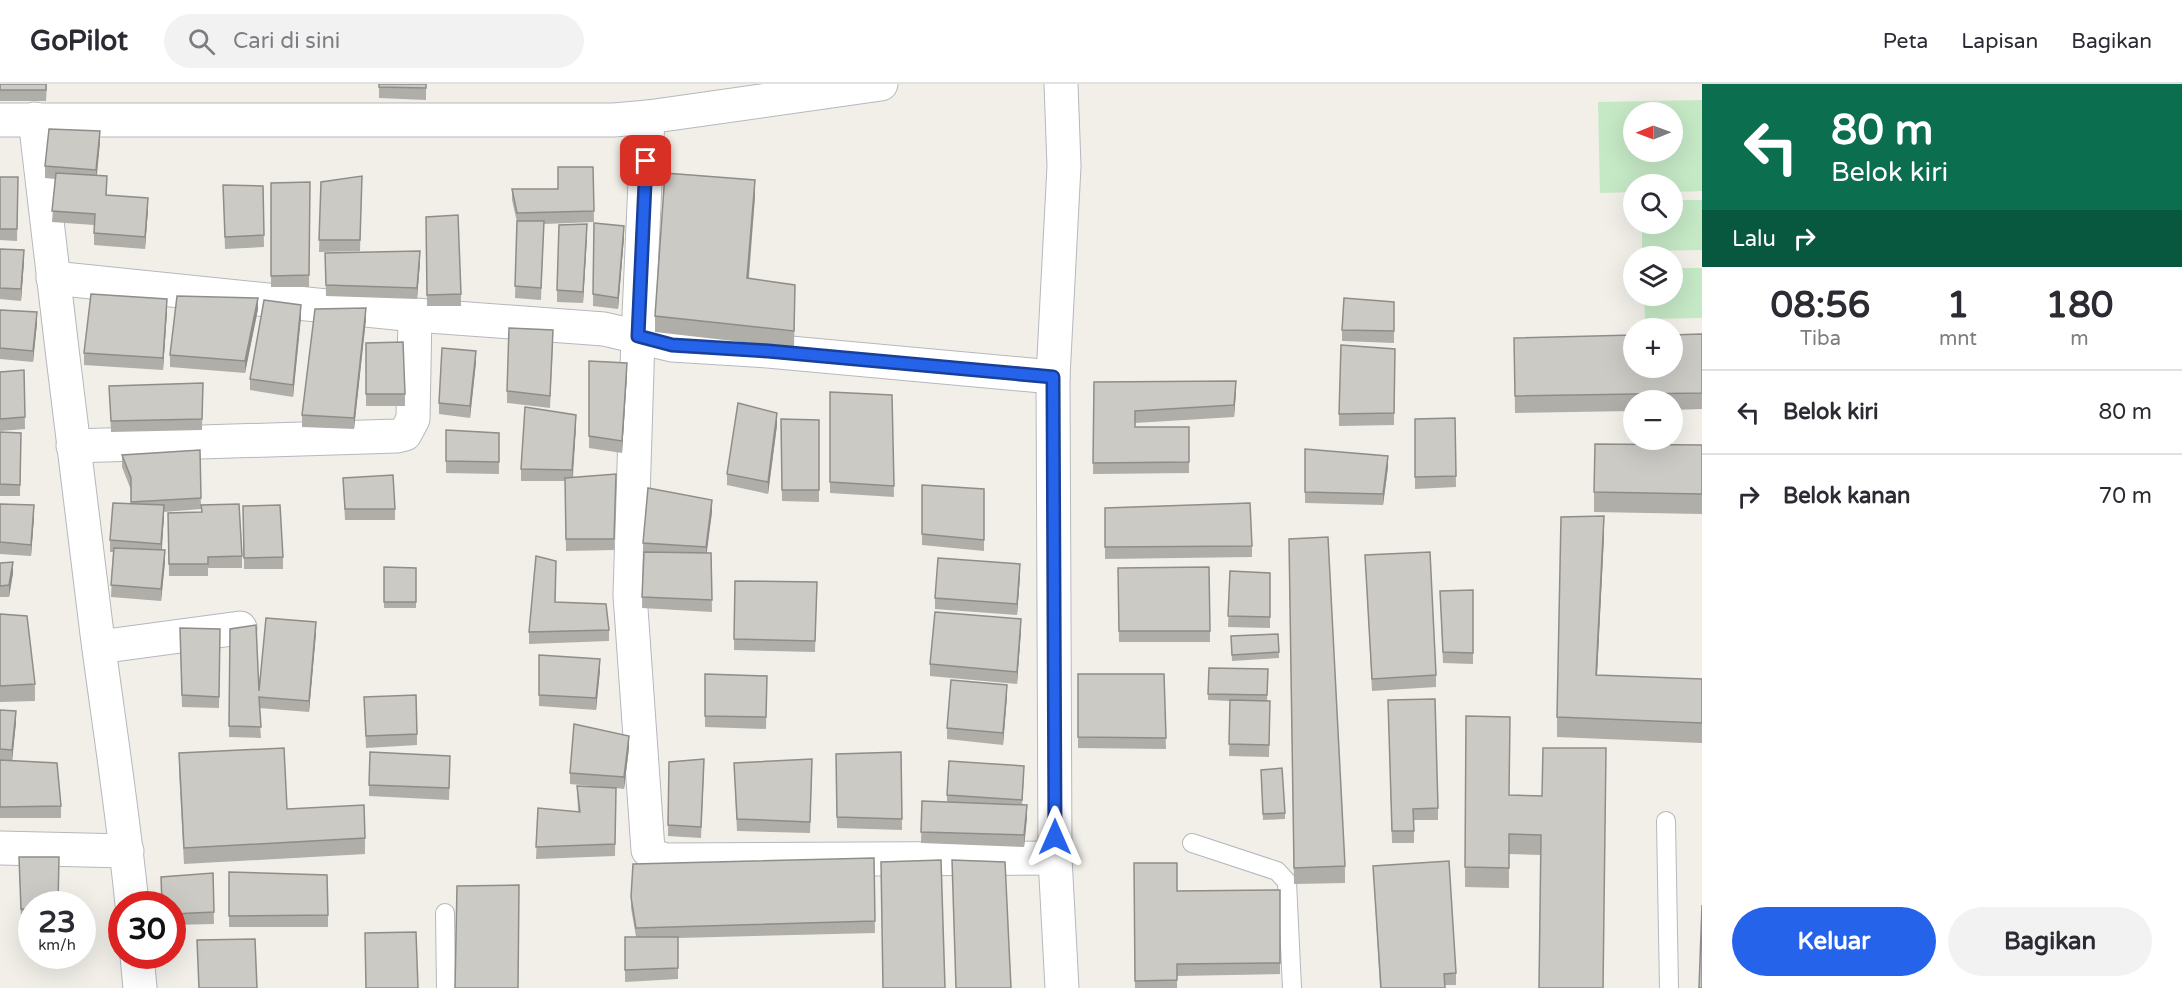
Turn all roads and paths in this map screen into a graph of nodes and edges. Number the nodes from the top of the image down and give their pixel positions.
1 (881, 84) edge
2 (1061, 91) edge
3 (648, 117) junction
4 (35, 119) junction
5 (0, 120) edge
6 (53, 278) junction
7 (415, 315) junction
8 (638, 336) junction
9 (1053, 377) junction
10 (73, 446) junction
11 (240, 628) edge
12 (99, 647) junction
13 (1666, 821) dead end
14 (1192, 843) dead end
15 (0, 848) edge
16 (127, 851) junction
17 (1055, 858) junction
18 (131, 891) edge
19 (445, 913) dead end
20 (138, 969) edge
21 (140, 988) edge
22 (446, 988) edge
23 (1062, 988) edge
24 (1292, 988) edge
25 (1669, 988) edge

1 - 3 street
2 - 9 street
3 - 4 street
3 - 8 street
4 - 5 street
4 - 6 street
6 - 7 street
6 - 10 street
7 - 8 street
7 - 10 street
8 - 9 street
8 - 17 street
9 - 17 street
10 - 12 street
11 - 12 street
12 - 16 street
13 - 25 lane
14 - 24 lane
15 - 16 street
16 - 18 street
17 - 23 street
19 - 22 lane
20 - 21 street

